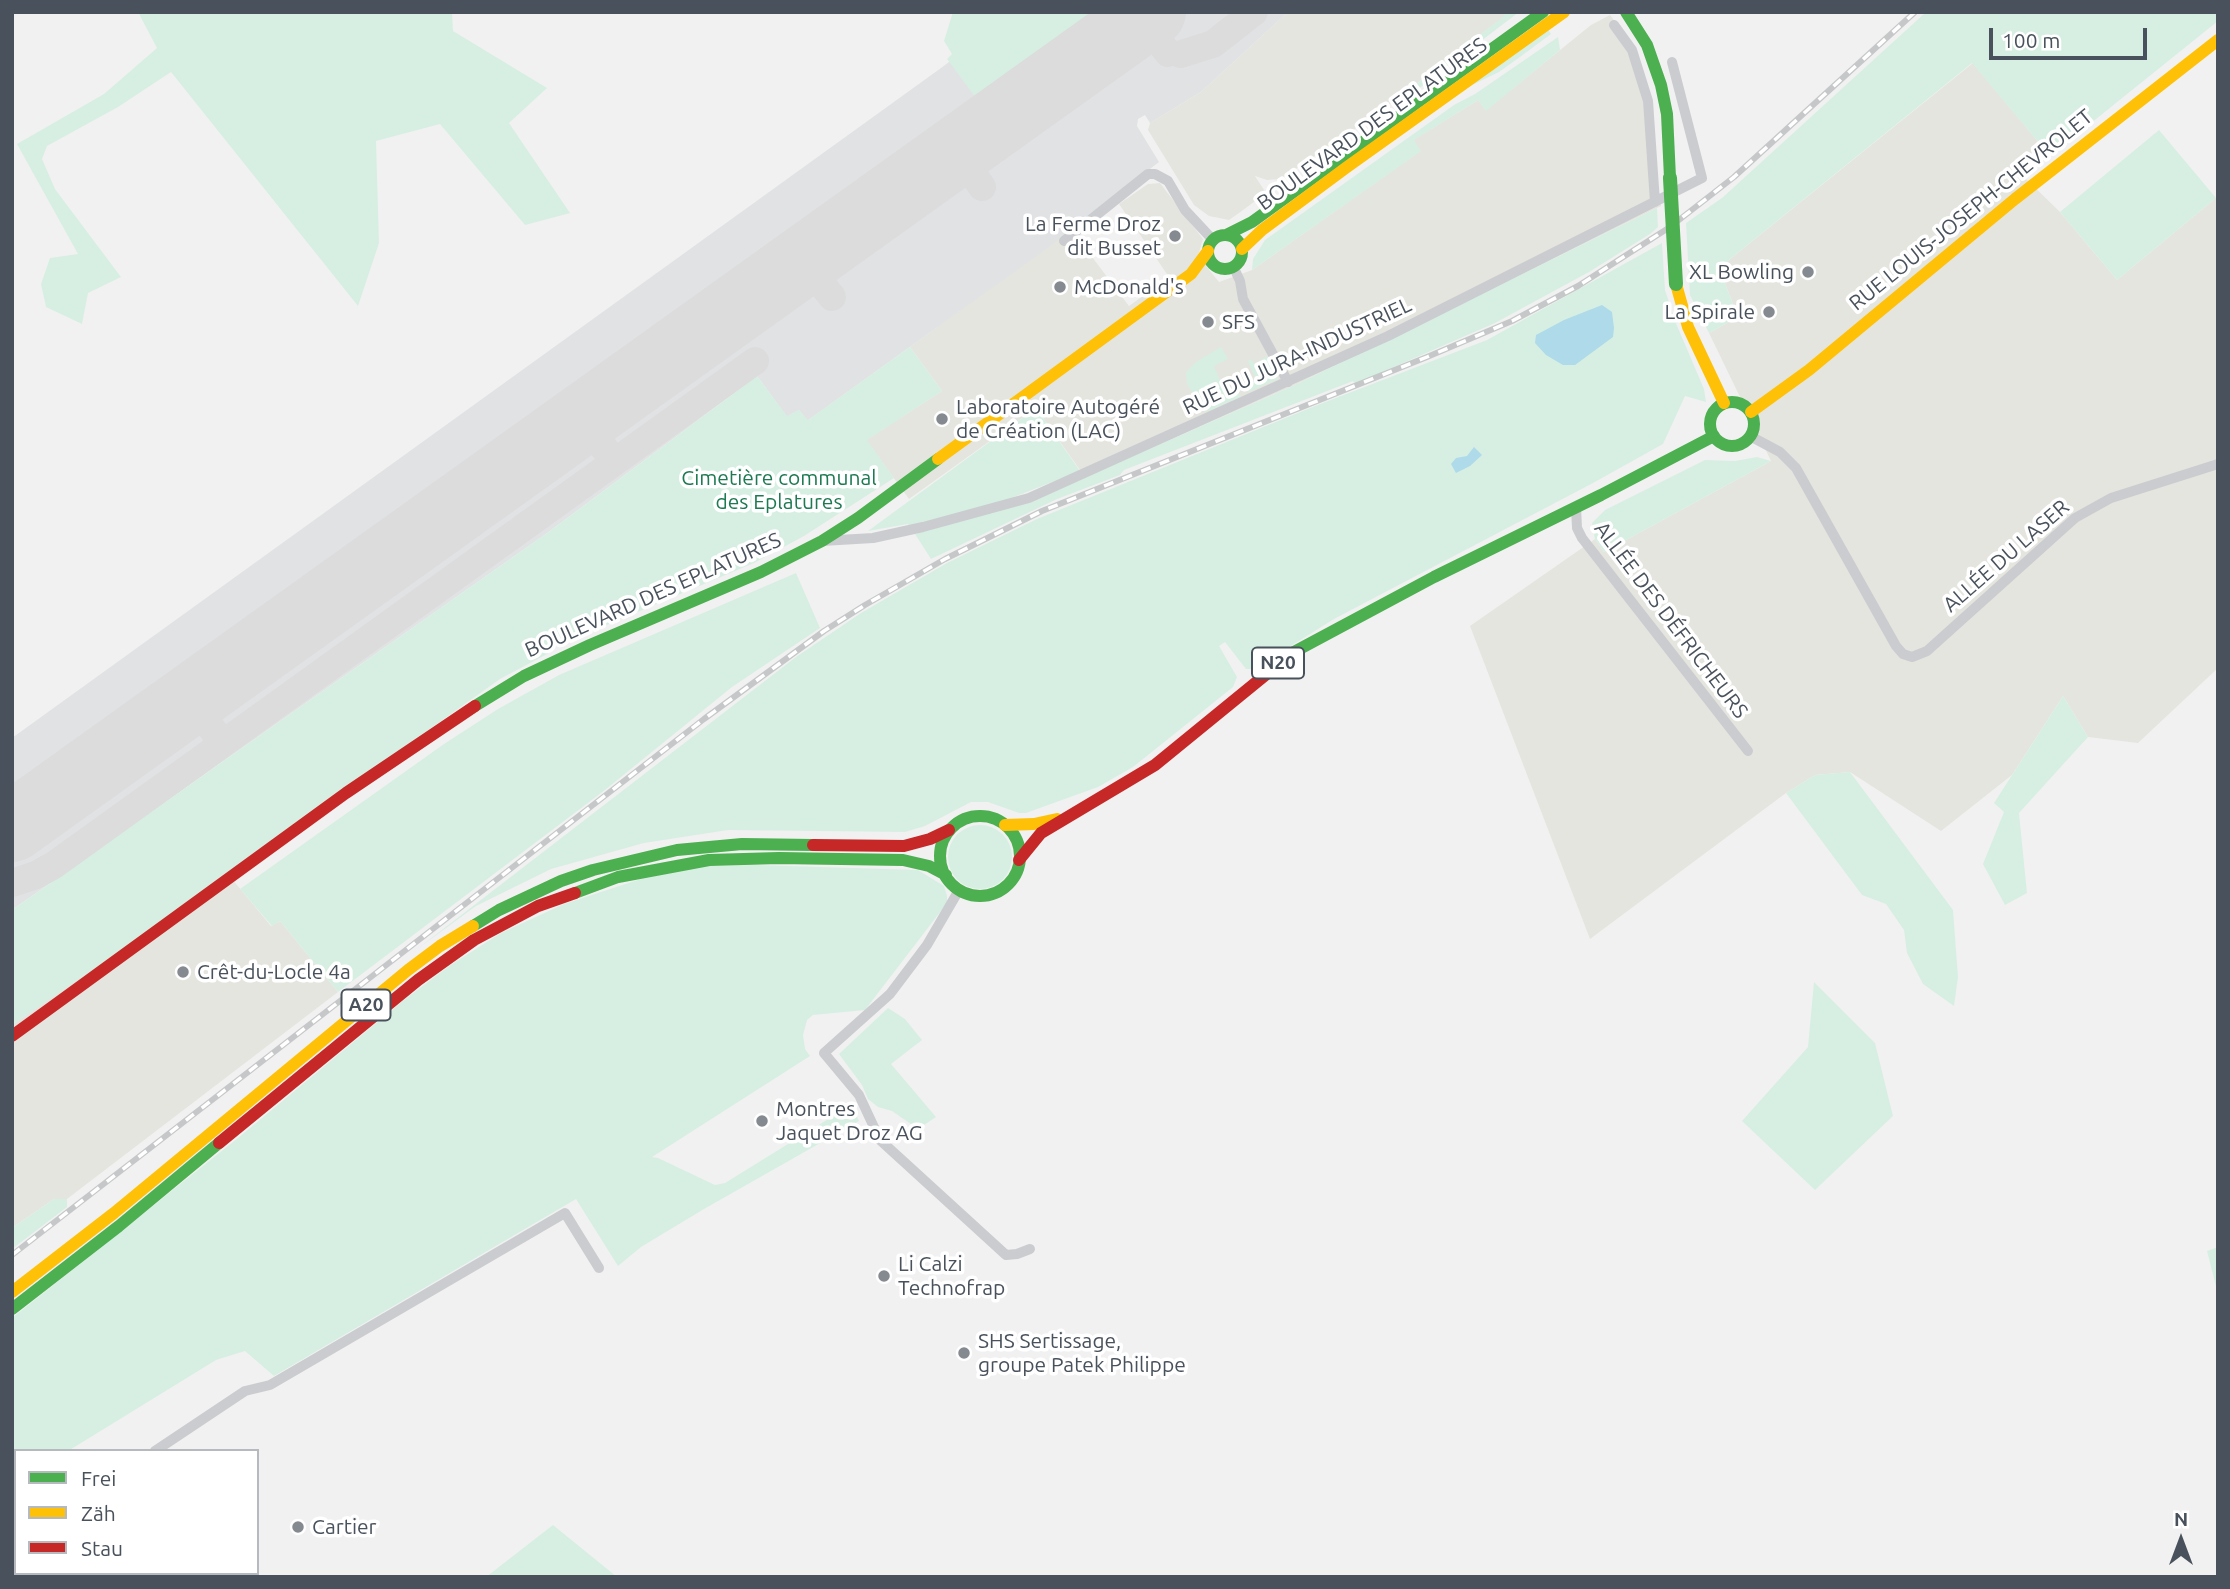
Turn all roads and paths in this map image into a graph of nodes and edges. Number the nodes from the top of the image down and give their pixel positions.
1 (1543, 12) edge
2 (1564, 12) edge
3 (1626, 12) edge
4 (1614, 25) dead end
5 (2218, 40) edge
6 (1672, 62) dead end
7 (1655, 202) junction
8 (1064, 241) dead end
9 (1216, 242) junction
10 (1241, 249) junction
11 (1218, 267) junction
12 (1233, 267) junction
13 (1191, 274) junction
14 (1288, 383) junction
15 (1724, 403) junction
16 (1751, 412) junction
17 (1714, 436) junction
18 (1751, 436) junction
19 (2218, 464) edge
20 (1576, 507) junction
21 (822, 541) junction
22 (1748, 751) dead end
23 (1062, 819) junction
24 (1005, 825) junction
25 (949, 830) junction
26 (1019, 860) junction
27 (946, 876) junction
28 (960, 890) junction
29 (12, 1036) edge
30 (1030, 1249) dead end
31 (599, 1268) dead end
32 (12, 1292) edge
33 (12, 1309) edge
34 (158, 1449) edge

1 - 9 main road, BOULEVARD DES EPLATURES
2 - 10 main road, BOULEVARD DES EPLATURES
3 - 15 main road, bridge
4 - 7 street
5 - 16 main road, RUE LOUIS-JOSEPH-CHEVROLET
6 - 7 street, RUE DU JURA-INDUSTRIEL
7 - 14 street, RUE DU JURA-INDUSTRIEL
8 - 9 street
9 - 10 main road
9 - 11 main road
9 - 13 main road, BOULEVARD DES EPLATURES
10 - 12 main road
11 - 12 main road
11 - 13 main road, BOULEVARD DES EPLATURES
12 - 14 street
13 - 21 main road, BOULEVARD DES EPLATURES
14 - 21 street, RUE DU JURA-INDUSTRIEL
15 - 16 main road
15 - 17 main road
16 - 18 main road
17 - 18 main road
17 - 20 main road, N20
18 - 19 street, ALLÉE DU LASER
20 - 22 street, ALLÉE DES DÉFRICHEURS
20 - 23 main road, N20
21 - 29 main road, BOULEVARD DES EPLATURES
23 - 24 main road, N20
23 - 26 main road, N20
24 - 25 main road, N20
24 - 26 main road
25 - 27 main road
25 - 32 main road, A20
26 - 28 main road, N20
27 - 28 main road
27 - 33 main road, A20
28 - 30 street
31 - 34 street

